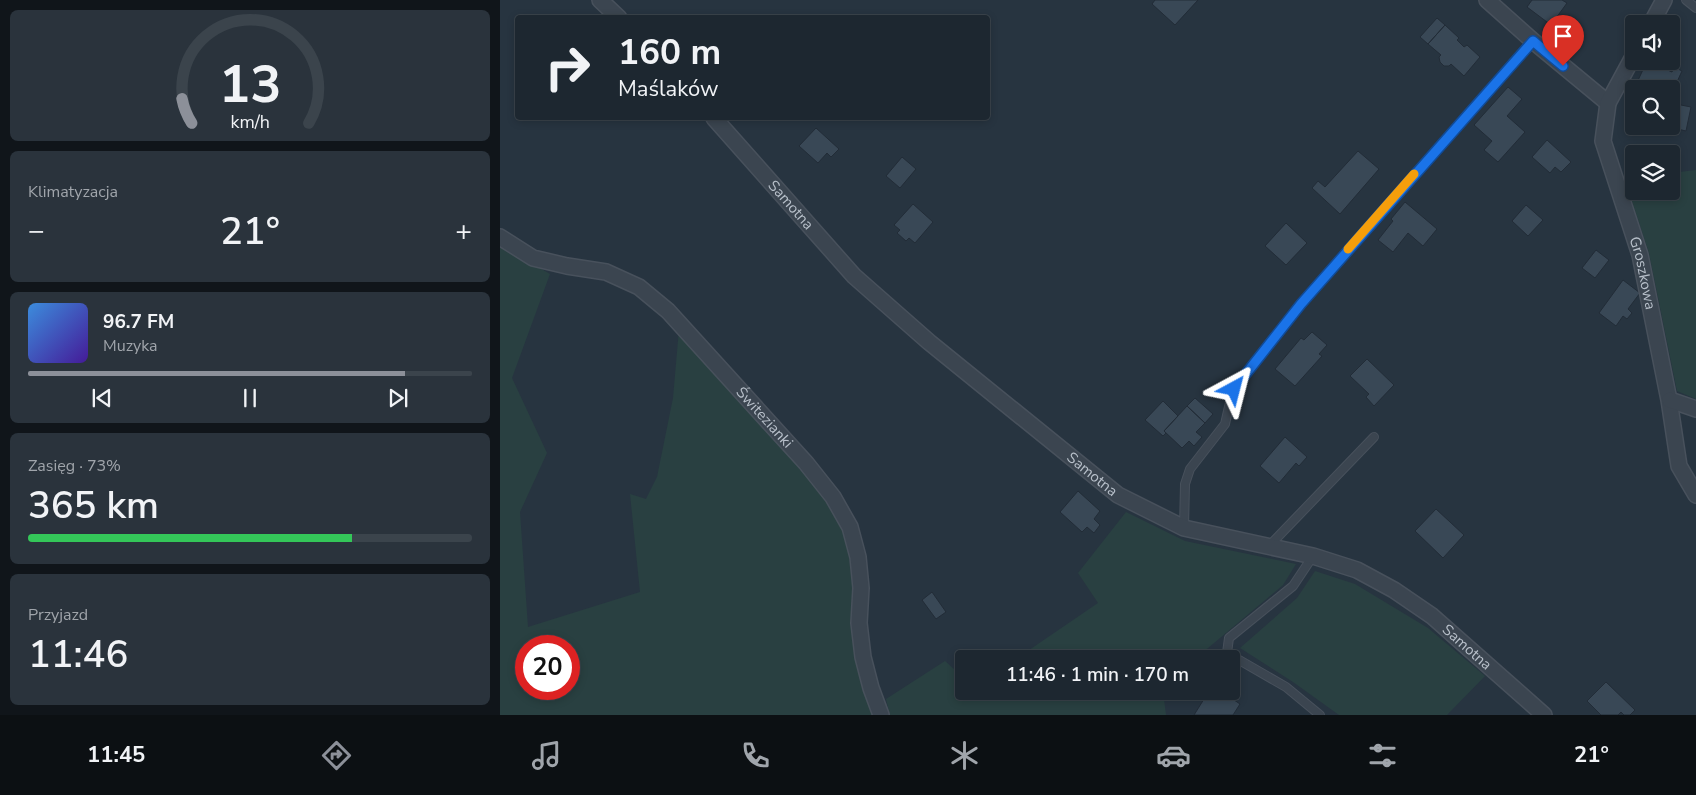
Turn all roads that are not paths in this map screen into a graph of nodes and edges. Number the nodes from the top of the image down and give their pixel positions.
1 (600, 0) edge
2 (1487, 0) edge
3 (1664, 0) edge
4 (1686, 0) edge
5 (1696, 8) edge
6 (616, 15) edge
7 (1656, 15) edge
8 (1533, 41) junction
9 (1626, 70) edge
10 (1608, 103) junction
11 (716, 120) edge
12 (500, 237) edge
13 (1670, 400) junction
14 (1696, 409) edge
15 (1374, 438) dead end
16 (1696, 495) edge
17 (1184, 528) junction
18 (1270, 546) junction
19 (1313, 556) junction
20 (881, 715) edge
21 (1320, 715) edge
22 (1544, 715) edge

1 - 6 street
2 - 8 street
3 - 7 street
4 - 5 lane
8 - 10 street
8 - 17 lane
9 - 10 street, Groszkowa
10 - 13 street, Groszkowa
11 - 17 street, Samotna
12 - 20 street, Świtezianki
13 - 14 street
13 - 16 street, Groszkowa
15 - 18 lane
17 - 18 street, Samotna
18 - 19 street, Samotna
19 - 21 lane
19 - 22 street, Samotna

